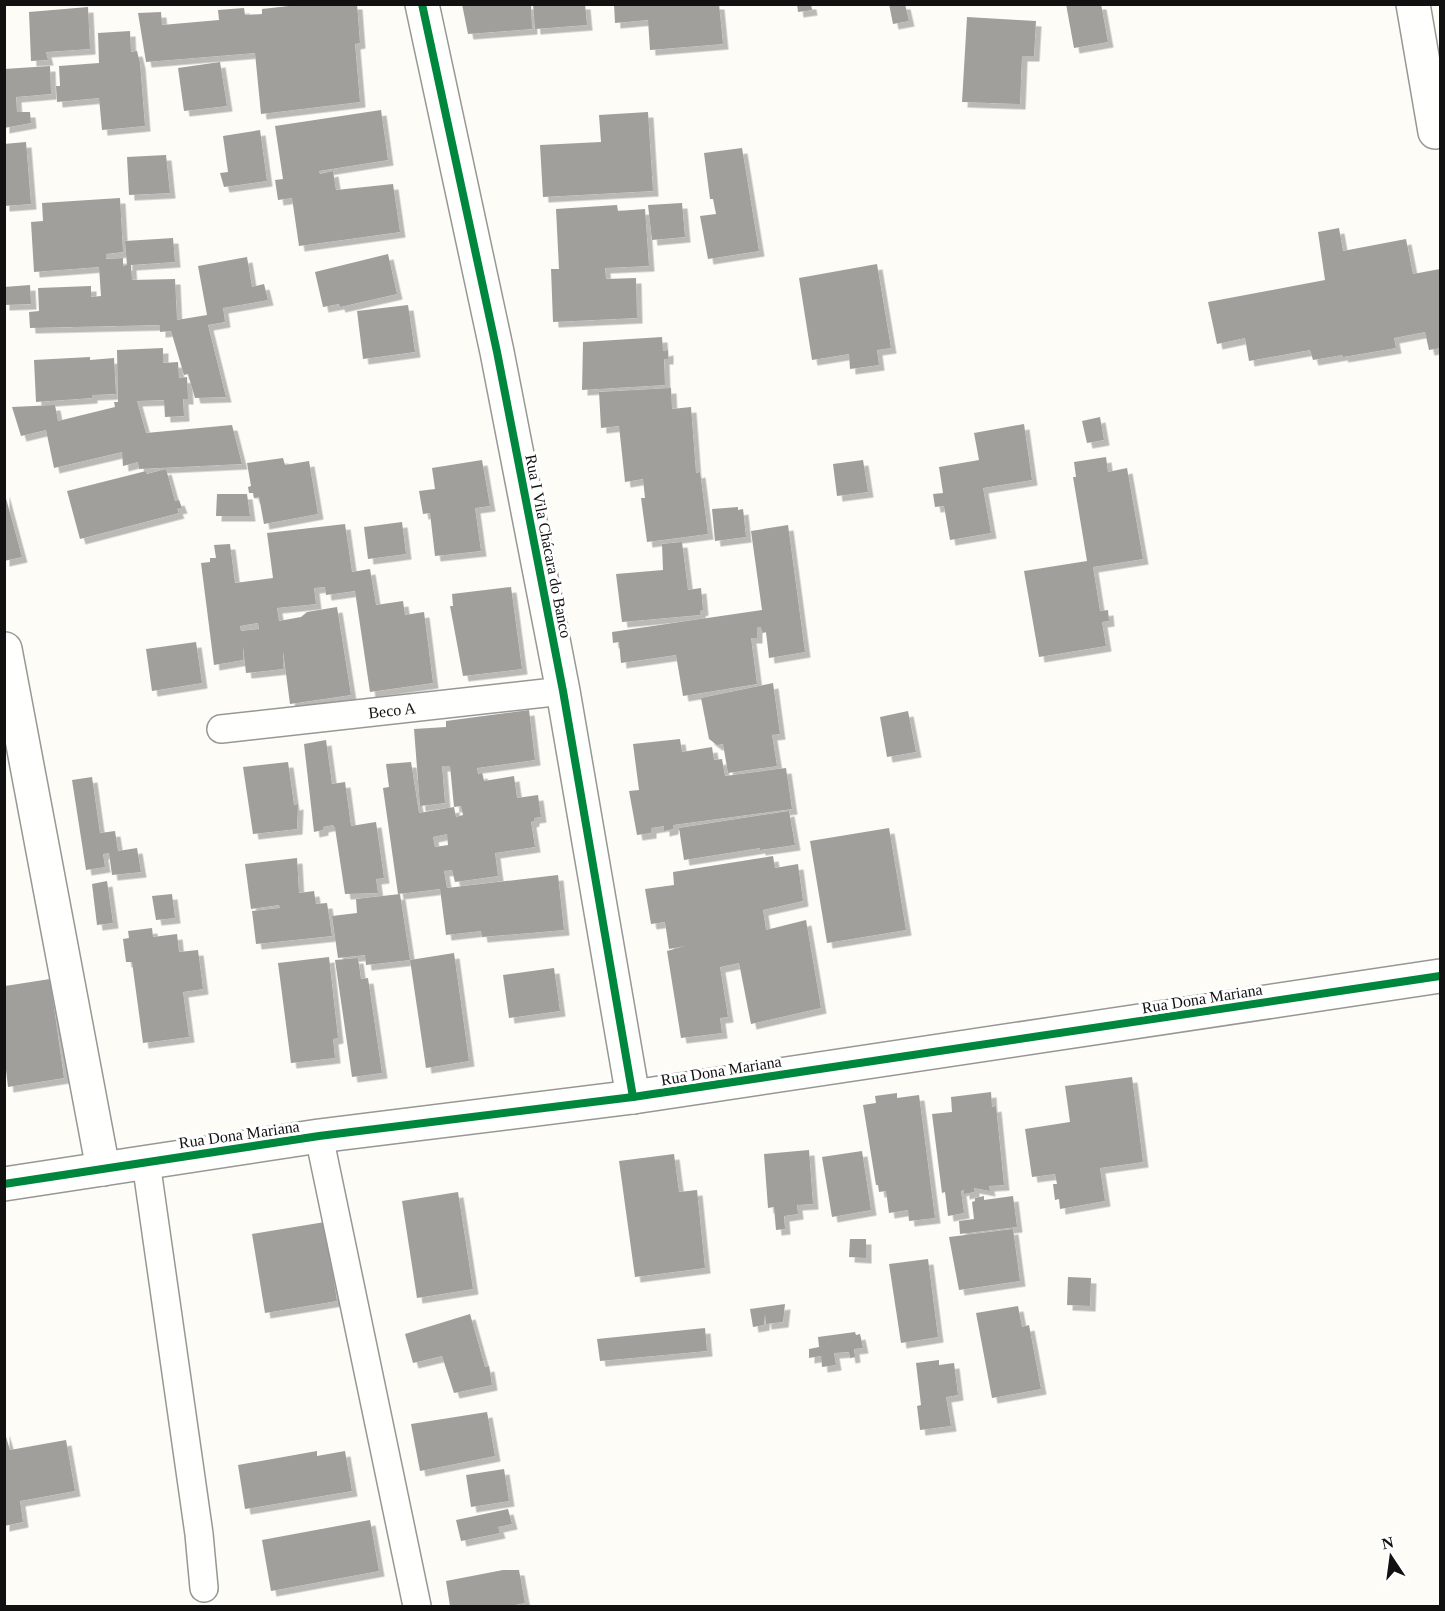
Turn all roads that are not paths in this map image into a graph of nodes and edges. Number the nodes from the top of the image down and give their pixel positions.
1 (422, 4) edge
2 (1413, 4) edge
3 (1435, 132) dead end
4 (6, 649) edge
5 (563, 691) junction
6 (220, 729) dead end
7 (1440, 976) edge
8 (633, 1097) junction
9 (319, 1136) junction
10 (146, 1162) junction
11 (103, 1169) junction
12 (4, 1184) edge
13 (204, 1588) dead end
14 (417, 1606) edge

1 - 5 street, Rua I Vila Chácara do Banco
2 - 3 street
4 - 11 street
5 - 6 lane, Beco A
5 - 8 street, Rua I Vila Chácara do Banco
7 - 8 street, Rua Dona Mariana
8 - 9 street, Rua Dona Mariana
9 - 10 street, Rua Dona Mariana
9 - 14 lane
10 - 11 street, Rua Dona Mariana
10 - 13 lane
11 - 12 street, Rua Dona Mariana

